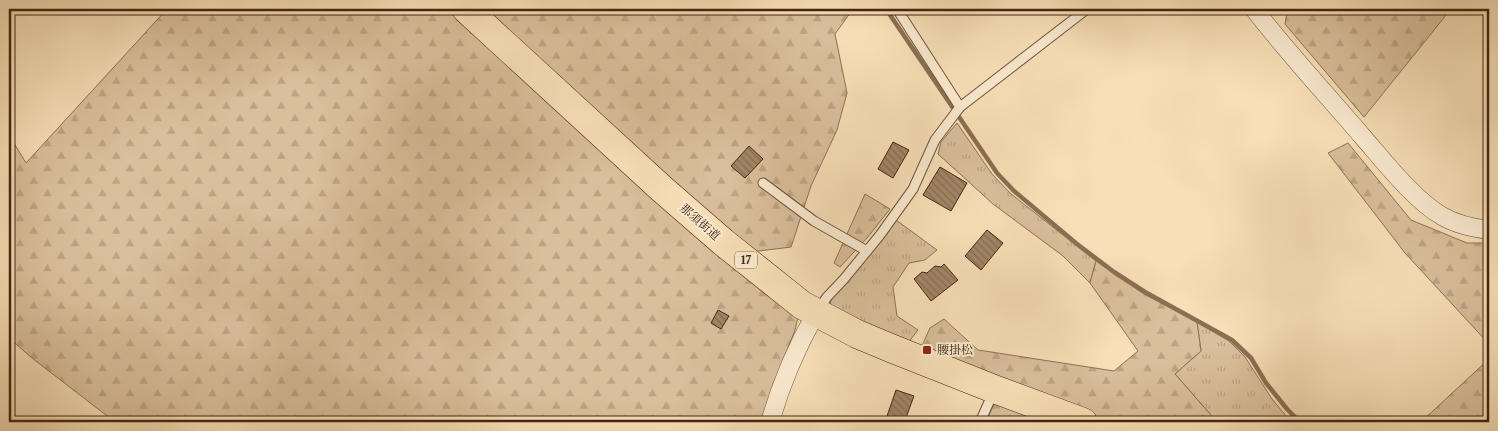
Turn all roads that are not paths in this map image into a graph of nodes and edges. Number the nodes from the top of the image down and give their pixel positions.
1 (466, 9) edge
2 (897, 9) edge
3 (1087, 9) edge
4 (1254, 9) edge
5 (960, 107) junction
6 (763, 183) dead end
7 (1489, 230) edge
8 (867, 251) junction
9 (816, 313) junction
10 (994, 389) junction
11 (770, 422) edge
12 (980, 422) edge
13 (1084, 422) edge

1 - 9 main road, 那須街道 / 17
2 - 5 lane
3 - 5 lane
4 - 7 street
5 - 8 lane
6 - 8 lane
8 - 9 lane
9 - 10 main road, 那須街道 / 17
9 - 11 street
10 - 12 lane
10 - 13 main road, 那須街道 / 17

